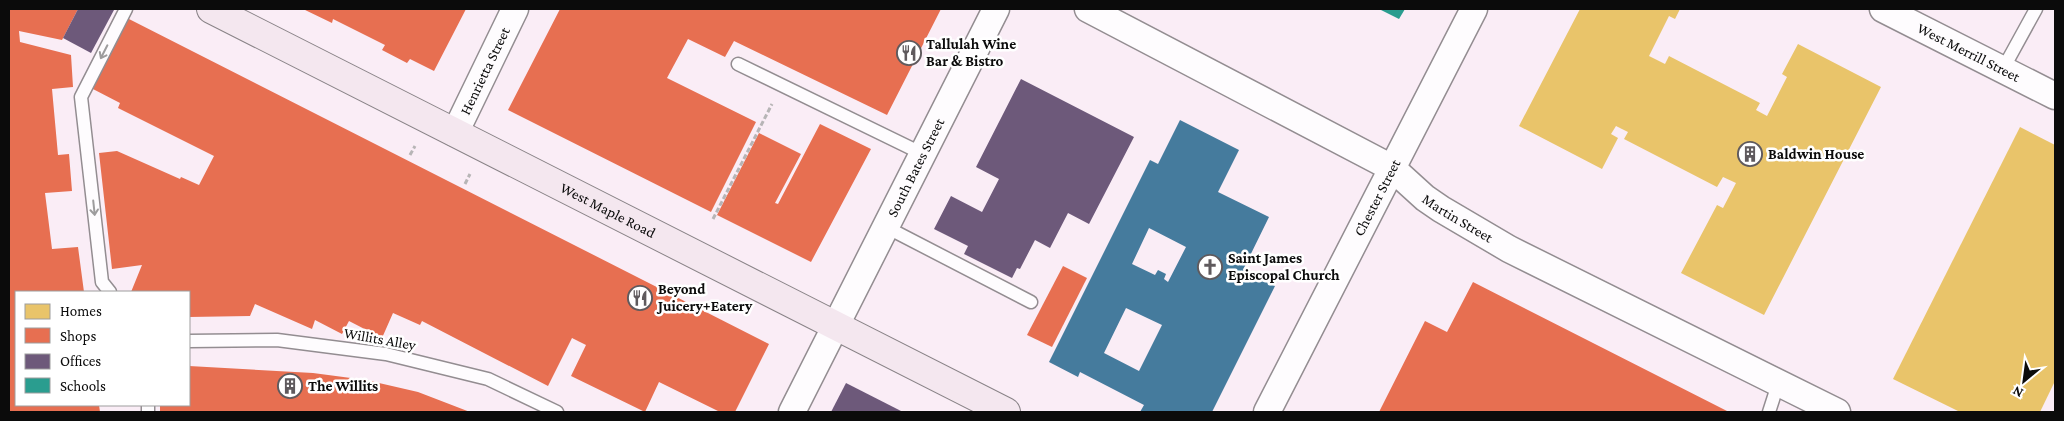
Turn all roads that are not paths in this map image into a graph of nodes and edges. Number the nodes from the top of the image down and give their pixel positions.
1 (126, 9) edge
2 (211, 9) edge
3 (515, 9) edge
4 (996, 9) edge
5 (1088, 9) edge
6 (1474, 9) edge
7 (1883, 9) edge
8 (2036, 9) edge
9 (738, 64) dead end
10 (2003, 69) junction
11 (2055, 96) edge
12 (455, 133) junction
13 (923, 154) junction
14 (1392, 168) junction
15 (886, 227) junction
16 (109, 291) edge
17 (1031, 302) dead end
18 (836, 326) junction
19 (190, 341) edge
20 (1778, 384) junction
21 (1821, 409) edge
22 (557, 412) edge
23 (792, 412) edge
24 (1006, 412) edge
25 (1267, 412) edge
26 (1770, 412) edge

1 -> 16 lane
2 - 12 main road, West Maple Road
3 - 12 street, Henrietta Street
4 - 13 street, South Bates Street
5 - 14 street, Martin Street
6 - 14 street, Chester Street
7 - 10 street, West Merrill Street
8 - 10 lane
9 - 13 lane
10 - 11 street, West Merrill Street
12 - 18 main road, West Maple Road
13 - 15 street, South Bates Street
14 - 20 street, Martin Street
14 - 25 street, Chester Street
15 - 17 lane
15 - 18 street, South Bates Street
18 - 23 street, South Bates Street
18 - 24 main road, West Maple Road
19 - 22 lane, Willits Alley
20 - 21 street, Martin Street
20 - 26 lane

